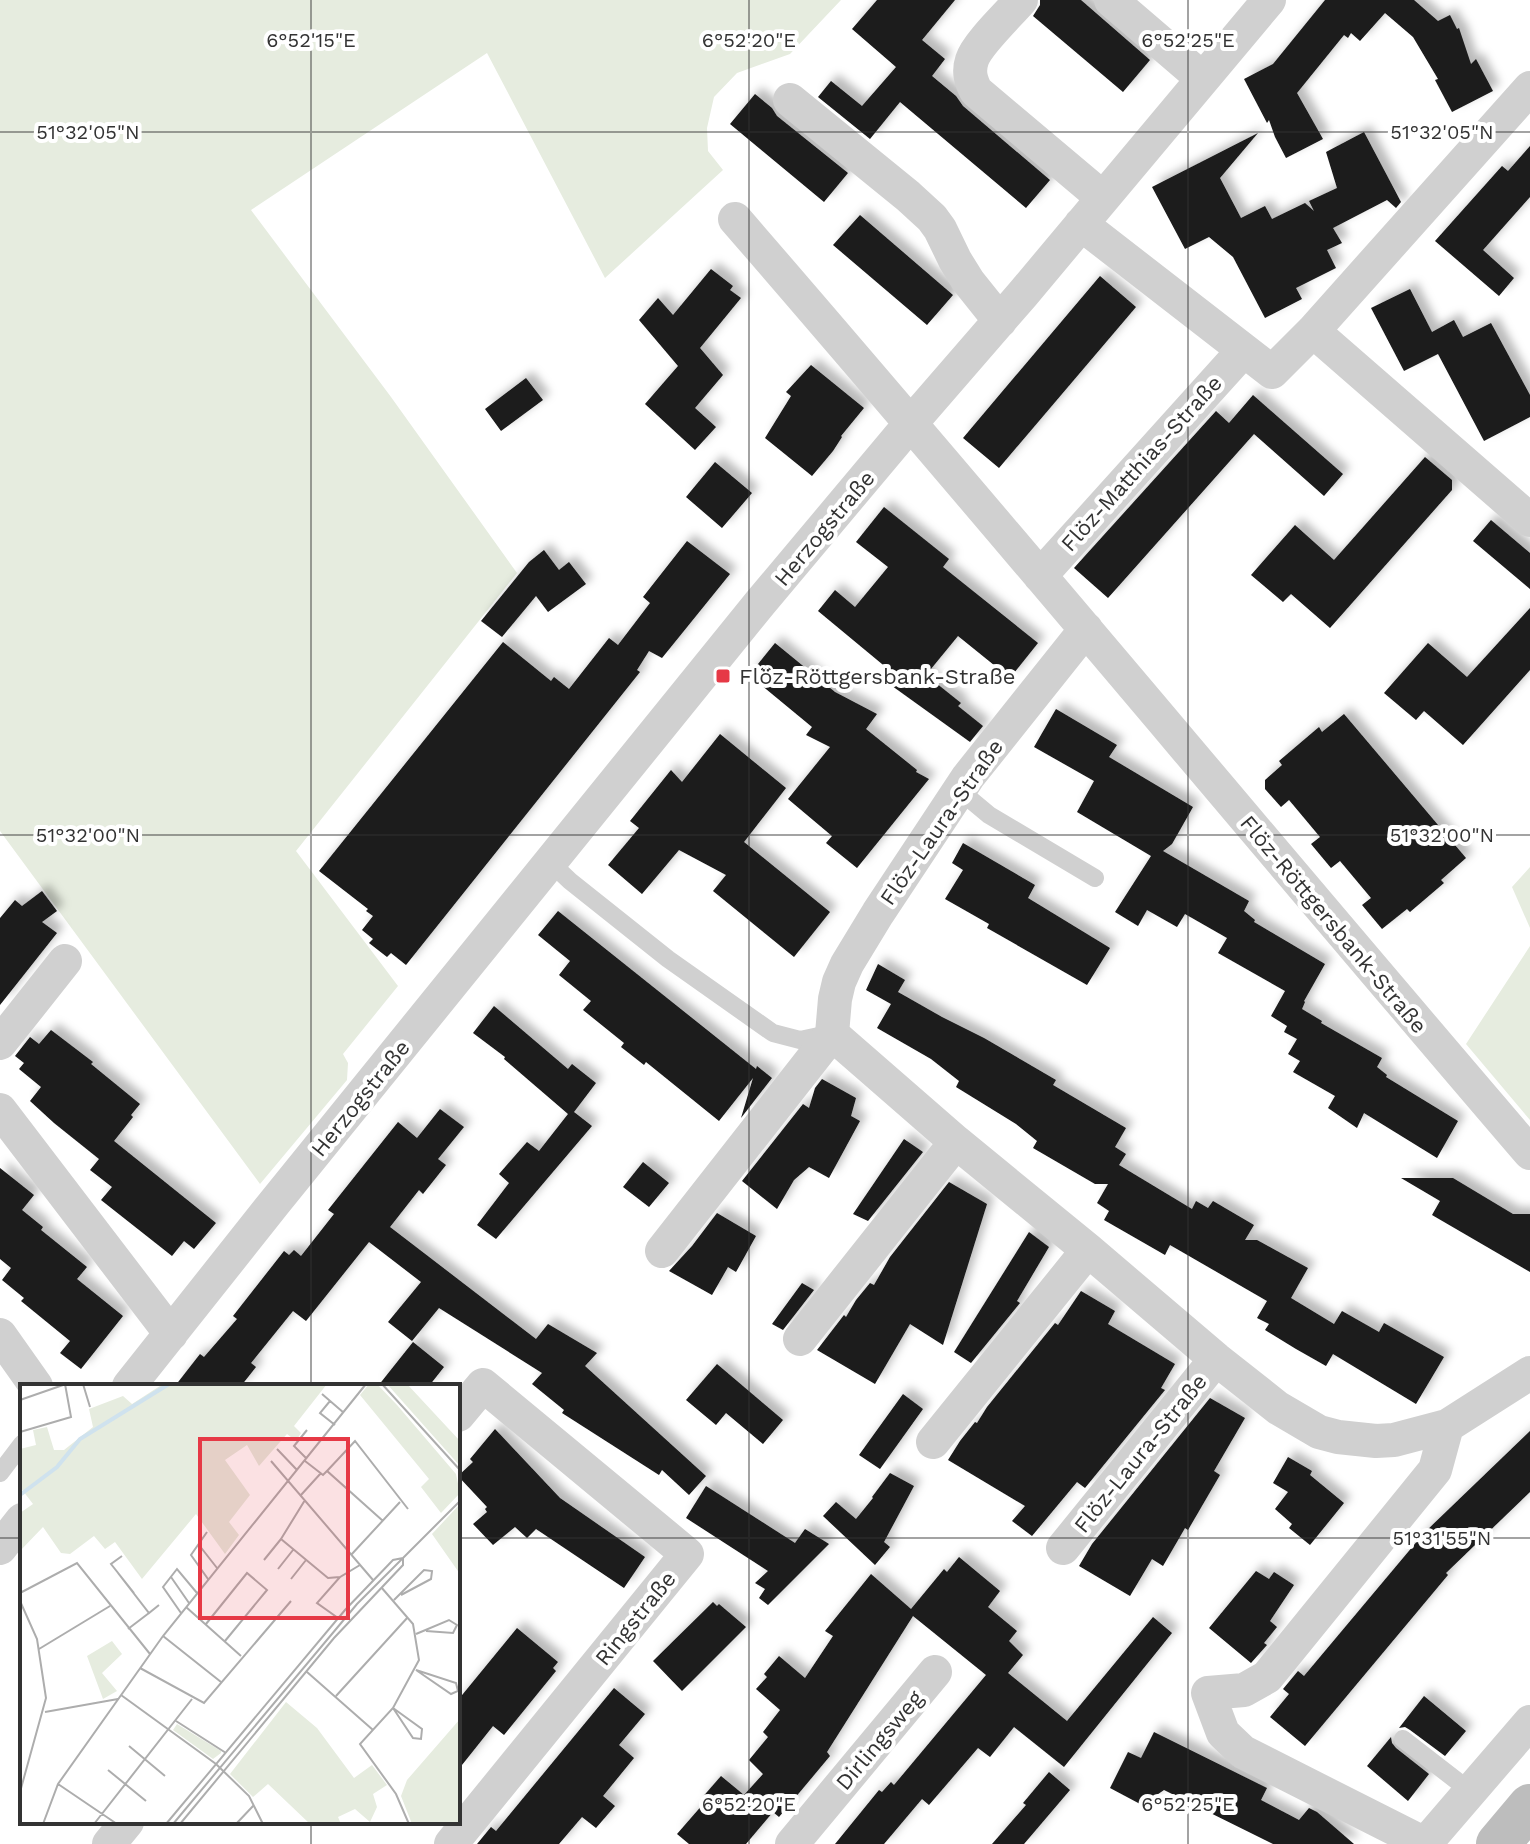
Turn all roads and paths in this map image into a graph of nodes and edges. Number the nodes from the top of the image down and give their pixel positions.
1 (1021, 0) edge
2 (1111, 0) edge
3 (1269, 0) edge
4 (1203, 79) junction
5 (1530, 88) edge
6 (790, 100) dead end
7 (1103, 198) junction
8 (735, 219) dead end
9 (1081, 224) junction
10 (1000, 321) junction
11 (1313, 331) junction
12 (1243, 351) junction
13 (911, 423) junction
14 (1530, 520) edge
15 (1040, 576) junction
16 (1086, 629) junction
17 (959, 790) junction
18 (550, 862) junction
19 (1095, 878) dead end
20 (65, 961) dead end
21 (832, 1034) junction
22 (0, 1043) edge
23 (0, 1110) edge
24 (956, 1142) junction
25 (1530, 1153) edge
26 (1088, 1250) junction
27 (662, 1251) dead end
28 (171, 1334) junction
29 (0, 1335) edge
30 (800, 1339) dead end
31 (1216, 1359) junction
32 (1530, 1373) edge
33 (35, 1384) edge
34 (131, 1384) edge
35 (460, 1413) edge
36 (1447, 1426) junction
37 (933, 1442) dead end
38 (20, 1447) edge
39 (0, 1473) edge
40 (20, 1523) edge
41 (0, 1548) edge
42 (1063, 1548) dead end
43 (935, 1672) dead end
44 (1530, 1722) edge
45 (1403, 1739) dead end
46 (1470, 1791) junction
47 (1530, 1806) edge
48 (125, 1824) edge
49 (109, 1844) edge
50 (451, 1844) edge
51 (792, 1844) edge
52 (1425, 1844) edge
53 (1498, 1844) edge

1 - 7 street
2 - 4 street
3 - 4 street, Herzogstraße
4 - 7 street, Herzogstraße
5 - 11 street
6 - 10 street
7 - 9 street, Herzogstraße
8 - 13 street, Flöz-Röttgersbank-Straße
9 - 10 street, Herzogstraße
9 - 12 street
10 - 13 street, Herzogstraße
11 - 12 street
11 - 14 street
12 - 15 street, Flöz-Matthias-Straße
13 - 15 street, Flöz-Röttgersbank-Straße
13 - 18 street, Herzogstraße
15 - 16 street, Flöz-Röttgersbank-Straße
16 - 17 street, Flöz-Laura-Straße
16 - 25 street, Flöz-Röttgersbank-Straße
17 - 19 lane
17 - 21 street, Flöz-Laura-Straße
18 - 21 lane
18 - 28 street, Herzogstraße
20 - 22 street
21 - 24 street, Flöz-Laura-Straße
21 - 27 street
23 - 28 street
24 - 26 street, Flöz-Laura-Straße
24 - 30 street
26 - 31 street, Flöz-Laura-Straße
26 - 37 street
28 - 34 street, Herzogstraße
29 - 33 street
31 - 36 street, Flöz-Laura-Straße
31 - 42 street, Flöz-Laura-Straße
32 - 36 street, Flöz-Laura-Straße
35 - 50 street, Ringstraße
36 - 52 street
38 - 39 lane
40 - 41 street
43 - 51 street, Dirlingsweg
44 - 46 street
45 - 46 lane
46 - 52 street
47 - 53 main road
48 - 49 street

